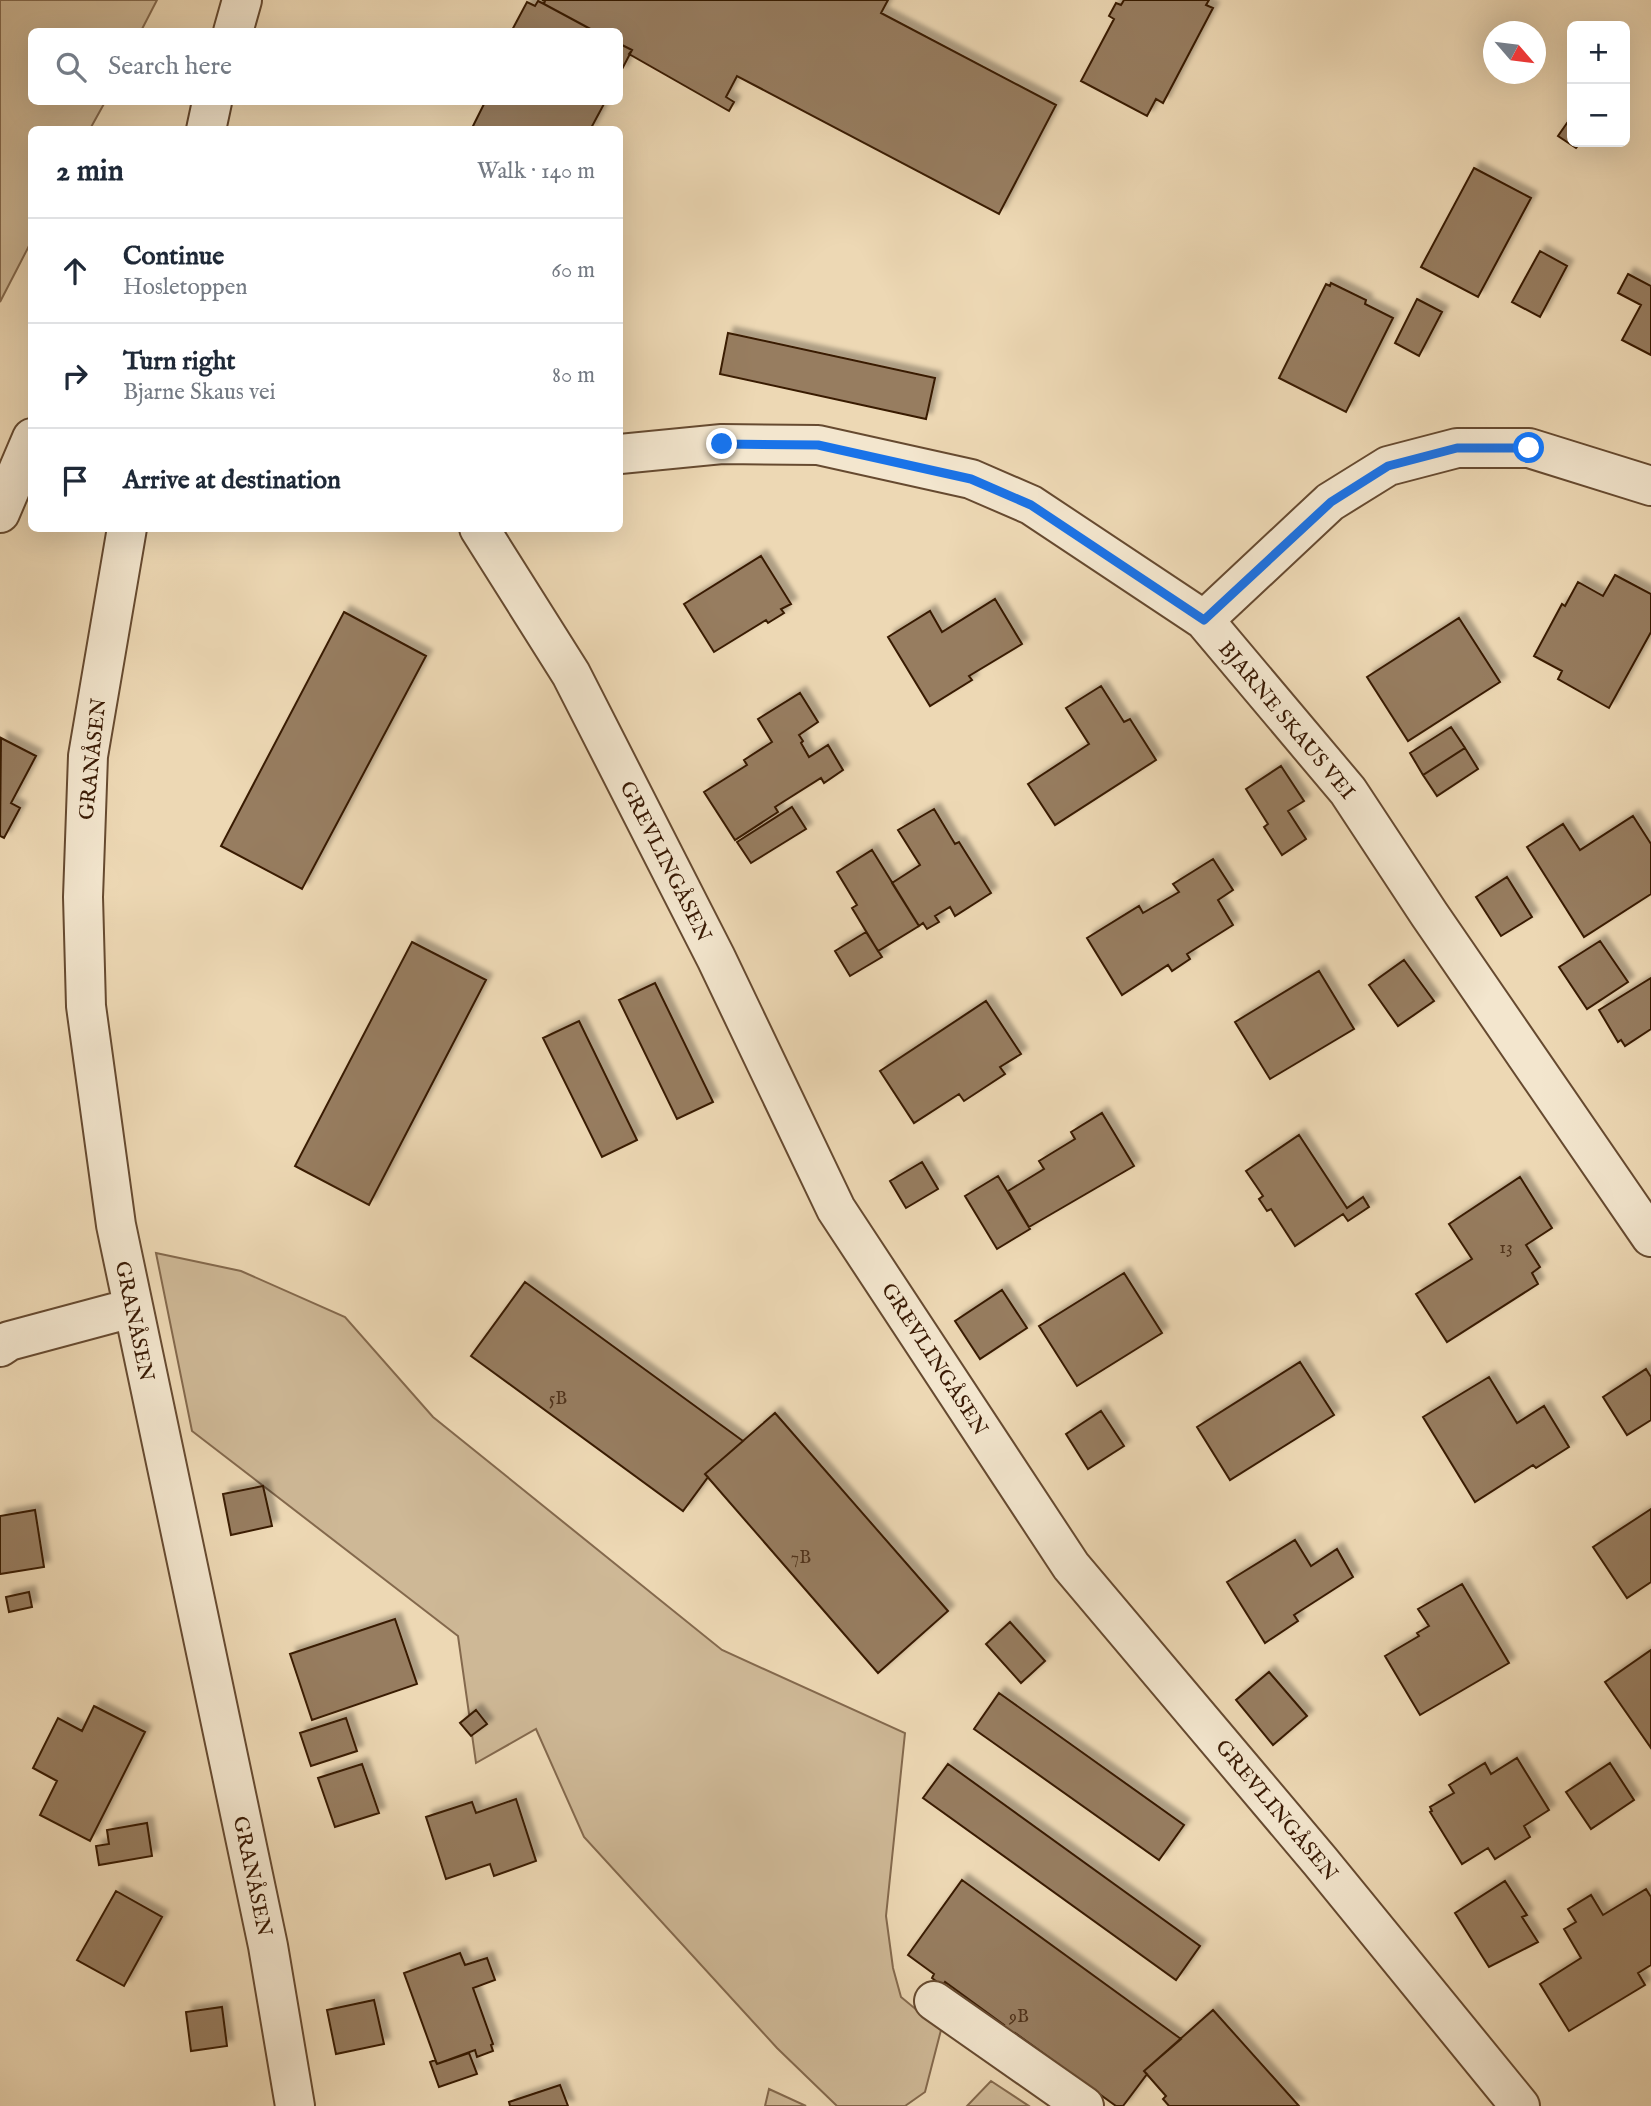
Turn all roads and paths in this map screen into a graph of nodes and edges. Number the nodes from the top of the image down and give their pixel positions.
1 (242, 0) edge
2 (234, 28) edge
3 (211, 105) edge
4 (207, 126) edge
5 (28, 448) edge
6 (623, 454) edge
7 (1651, 486) edge
8 (0, 513) edge
9 (126, 532) edge
10 (482, 532) edge
11 (1204, 620) junction
12 (1651, 1237) edge
13 (132, 1308) junction
14 (0, 1347) edge
15 (934, 2000) dead end
16 (295, 2106) edge
17 (1084, 2106) edge
18 (1520, 2106) edge

1 - 2 street
3 - 4 street
5 - 8 street
6 - 11 street, BJARNE SKAUS VEI
7 - 11 street
9 - 13 street, GRANÅSEN
10 - 18 street, GREVLINGÅSEN
11 - 12 street, BJARNE SKAUS VEI
13 - 14 street
13 - 16 street, GRANÅSEN
15 - 17 street

